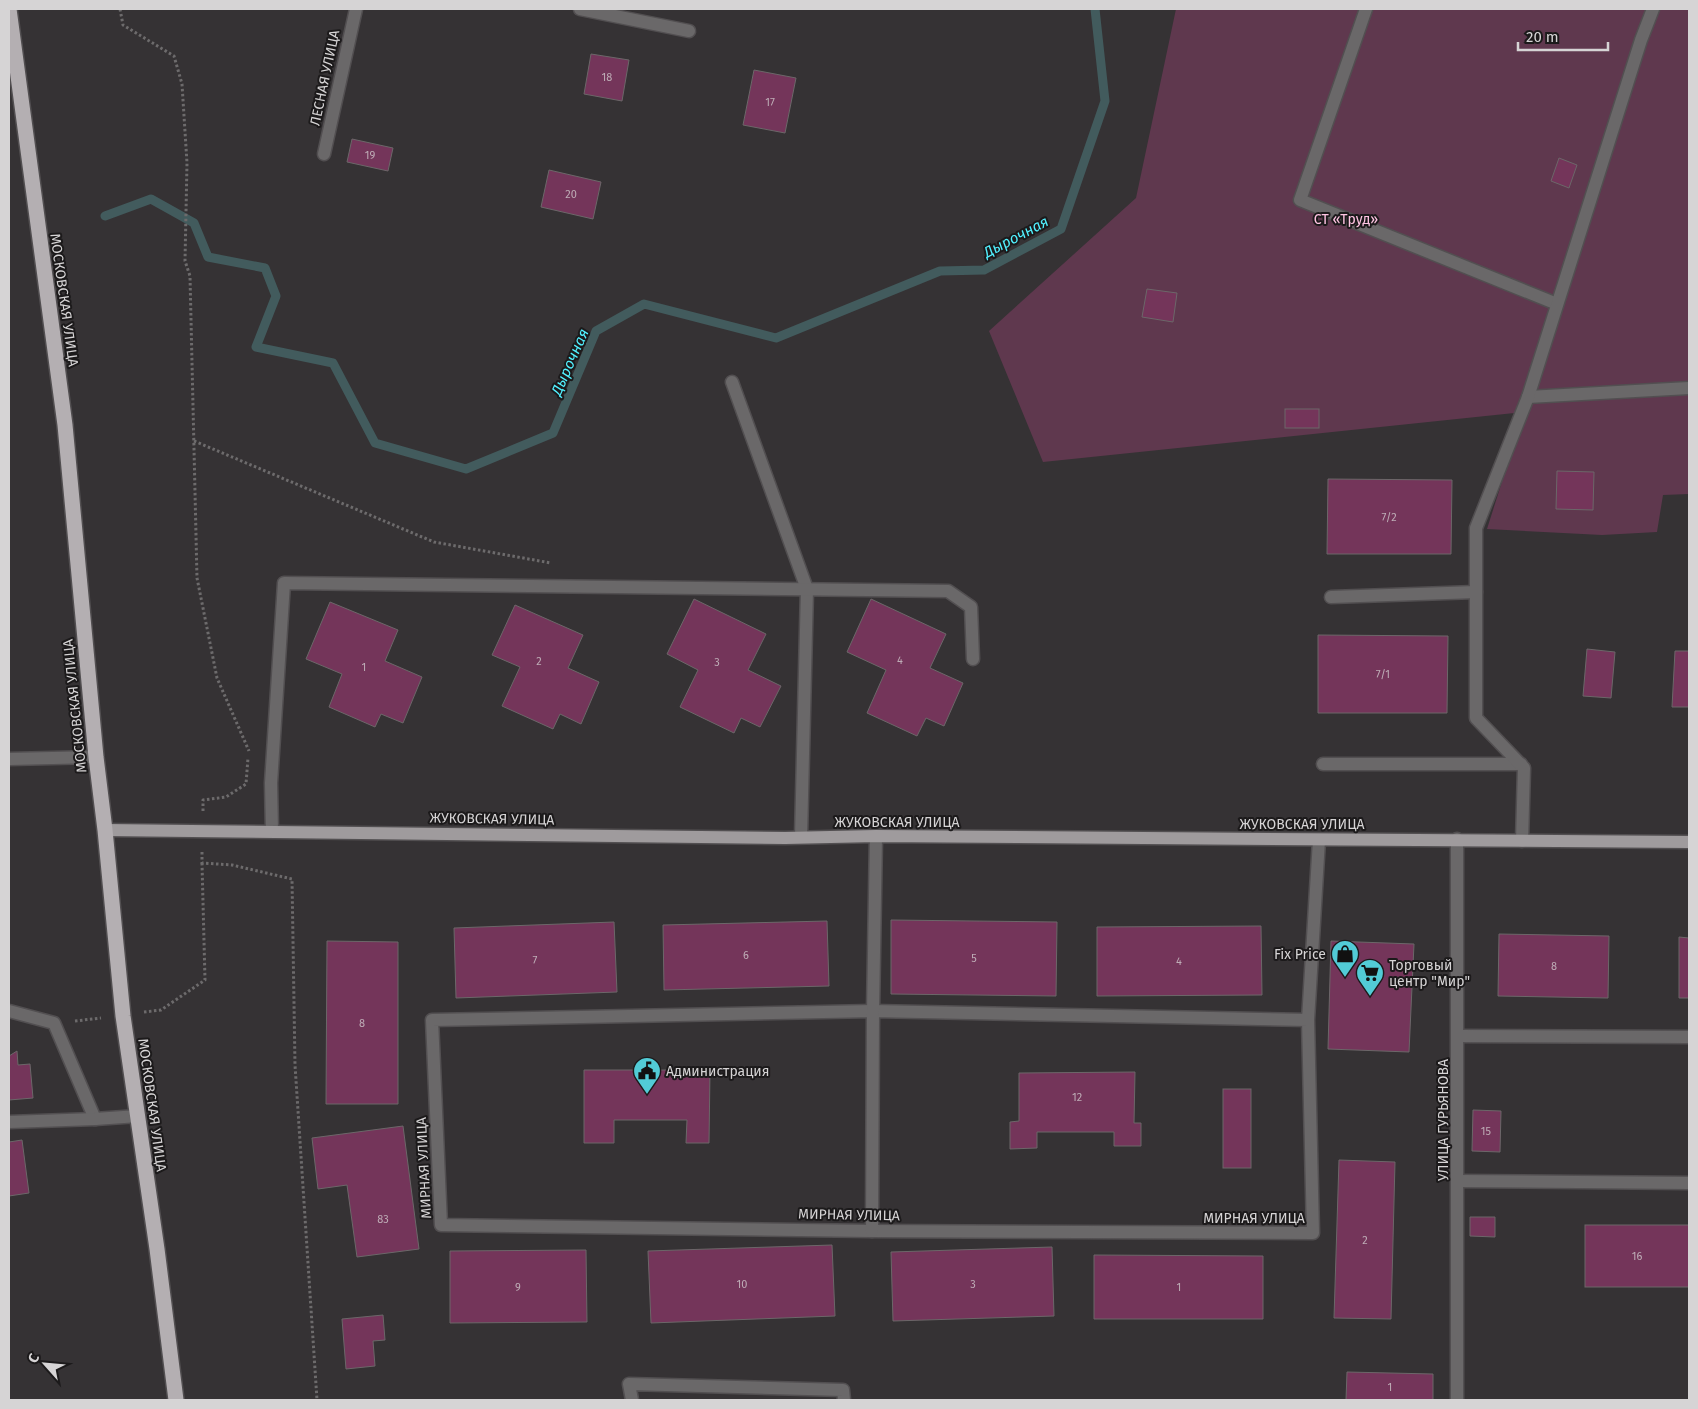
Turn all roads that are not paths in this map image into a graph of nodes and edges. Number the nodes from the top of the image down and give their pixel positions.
1 (9, 9) edge
2 (356, 9) edge
3 (580, 9) edge
4 (1366, 9) edge
5 (1653, 9) edge
6 (689, 31) dead end
7 (324, 154) dead end
8 (1557, 304) junction
9 (732, 382) dead end
10 (1689, 388) edge
11 (1528, 397) junction
12 (807, 589) junction
13 (1476, 592) junction
14 (1331, 596) dead end
15 (973, 659) dead end
16 (96, 757) junction
17 (9, 759) edge
18 (1323, 764) dead end
19 (1521, 764) junction
20 (105, 830) junction
21 (272, 831) junction
22 (876, 836) junction
23 (801, 837) junction
24 (1458, 839) junction
25 (1320, 840) junction
26 (1522, 840) junction
27 (1689, 842) edge
28 (9, 1011) edge
29 (873, 1011) junction
30 (1308, 1020) junction
31 (1458, 1036) junction
32 (1689, 1037) edge
33 (138, 1116) junction
34 (95, 1119) junction
35 (9, 1122) edge
36 (1458, 1181) junction
37 (1689, 1183) edge
38 (872, 1231) junction
39 (176, 1400) edge
40 (632, 1400) edge
41 (844, 1400) edge
42 (1457, 1400) edge

1 - 16 highway, МОСКОВСКАЯ УЛИЦА
2 - 7 street, ЛЕСНАЯ УЛИЦА
3 - 6 street
4 - 8 street
5 - 8 street
8 - 11 street
9 - 12 street
10 - 11 street
11 - 13 street
12 - 15 street
12 - 21 street
12 - 23 street
13 - 14 street
13 - 19 street
16 - 17 street
16 - 20 highway, МОСКОВСКАЯ УЛИЦА
18 - 19 street
19 - 26 street
20 - 21 main road, ЖУКОВСКАЯ УЛИЦА
20 - 33 highway, МОСКОВСКАЯ УЛИЦА
21 - 23 main road, ЖУКОВСКАЯ УЛИЦА
22 - 23 main road, ЖУКОВСКАЯ УЛИЦА
22 - 25 main road, ЖУКОВСКАЯ УЛИЦА
22 - 29 street
24 - 25 main road, ЖУКОВСКАЯ УЛИЦА
24 - 26 main road, ЖУКОВСКАЯ УЛИЦА
24 - 31 street, УЛИЦА ГУРЬЯНОВА
25 - 30 street, МИРНАЯ УЛИЦА
26 - 27 main road, ЖУКОВСКАЯ УЛИЦА
28 - 34 street
29 - 30 street, МИРНАЯ УЛИЦА
29 - 38 street
29 - 38 street, МИРНАЯ УЛИЦА
30 - 38 street, МИРНАЯ УЛИЦА
31 - 32 street
31 - 36 street, УЛИЦА ГУРЬЯНОВА
33 - 34 street
33 - 39 highway, МОСКОВСКАЯ УЛИЦА
34 - 35 street
36 - 37 street
36 - 42 street, УЛИЦА ГУРЬЯНОВА
40 - 41 street

